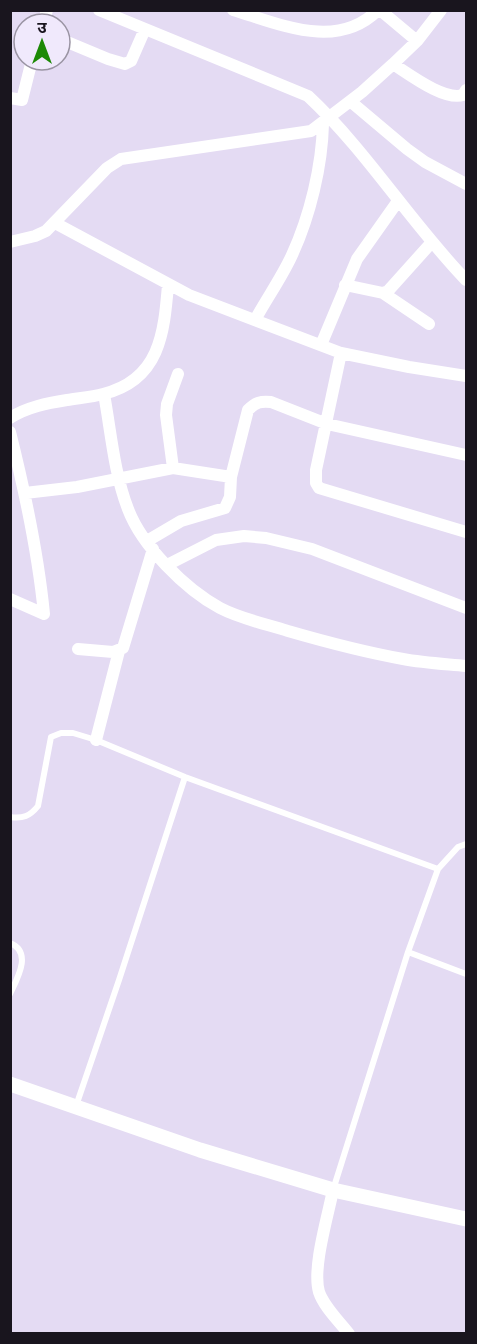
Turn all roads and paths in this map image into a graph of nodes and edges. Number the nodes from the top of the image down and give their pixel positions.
1 (99, 10) edge
2 (233, 10) edge
3 (379, 10) edge
4 (441, 10) edge
5 (145, 29) junction
6 (417, 41) junction
7 (72, 44) edge
8 (393, 64) junction
9 (29, 72) edge
10 (463, 96) edge
11 (10, 98) edge
12 (350, 101) junction
13 (326, 120) junction
14 (466, 184) edge
15 (398, 201) junction
16 (55, 223) junction
17 (10, 242) edge
18 (432, 242) junction
19 (466, 280) edge
20 (168, 285) junction
21 (345, 285) junction
22 (383, 293) junction
23 (255, 320) junction
24 (429, 324) dead end
25 (321, 345) junction
26 (341, 353) junction
27 (178, 374) dead end
28 (466, 376) edge
29 (104, 394) junction
30 (13, 414) edge
31 (327, 424) junction
32 (10, 432) edge
33 (466, 455) edge
34 (173, 468) junction
35 (231, 477) junction
36 (120, 480) junction
37 (25, 493) junction
38 (466, 532) edge
39 (150, 545) junction
40 (166, 565) junction
41 (10, 599) edge
42 (466, 608) edge
43 (78, 649) dead end
44 (119, 651) junction
45 (466, 666) edge
46 (96, 740) junction
47 (185, 777) junction
48 (10, 817) edge
49 (466, 844) edge
50 (438, 869) junction
51 (10, 943) edge
52 (408, 952) junction
53 (466, 974) edge
54 (10, 994) edge
55 (10, 1084) edge
56 (75, 1107) junction
57 (333, 1190) junction
58 (466, 1219) edge
59 (349, 1334) edge

1 - 5 street
2 - 3 street
3 - 6 street
4 - 6 street
5 - 7 street
5 - 13 street
6 - 8 street
8 - 10 street
8 - 12 street
9 - 11 street
12 - 13 street
12 - 14 street
13 - 15 street
13 - 16 street
13 - 23 street
15 - 18 street
15 - 21 street
16 - 17 street
16 - 20 street
18 - 19 street
18 - 22 street
20 - 23 street
20 - 29 street
21 - 22 street
21 - 25 street
22 - 24 street
23 - 25 street
25 - 26 street
26 - 28 street
26 - 31 street
27 - 34 street
29 - 30 street
29 - 36 street
31 - 33 street
31 - 35 street
31 - 38 street
32 - 37 street
34 - 35 street
34 - 36 street
35 - 39 street
36 - 37 street
36 - 39 street
37 - 41 street
39 - 40 street
39 - 44 street
40 - 42 street
40 - 45 street
43 - 44 street
44 - 46 street
46 - 47 lane
46 - 48 lane
47 - 50 lane
47 - 56 lane
49 - 50 lane
50 - 52 lane
51 - 54 lane
52 - 53 lane
52 - 57 lane
55 - 56 street
56 - 57 street
57 - 58 street
57 - 59 street

